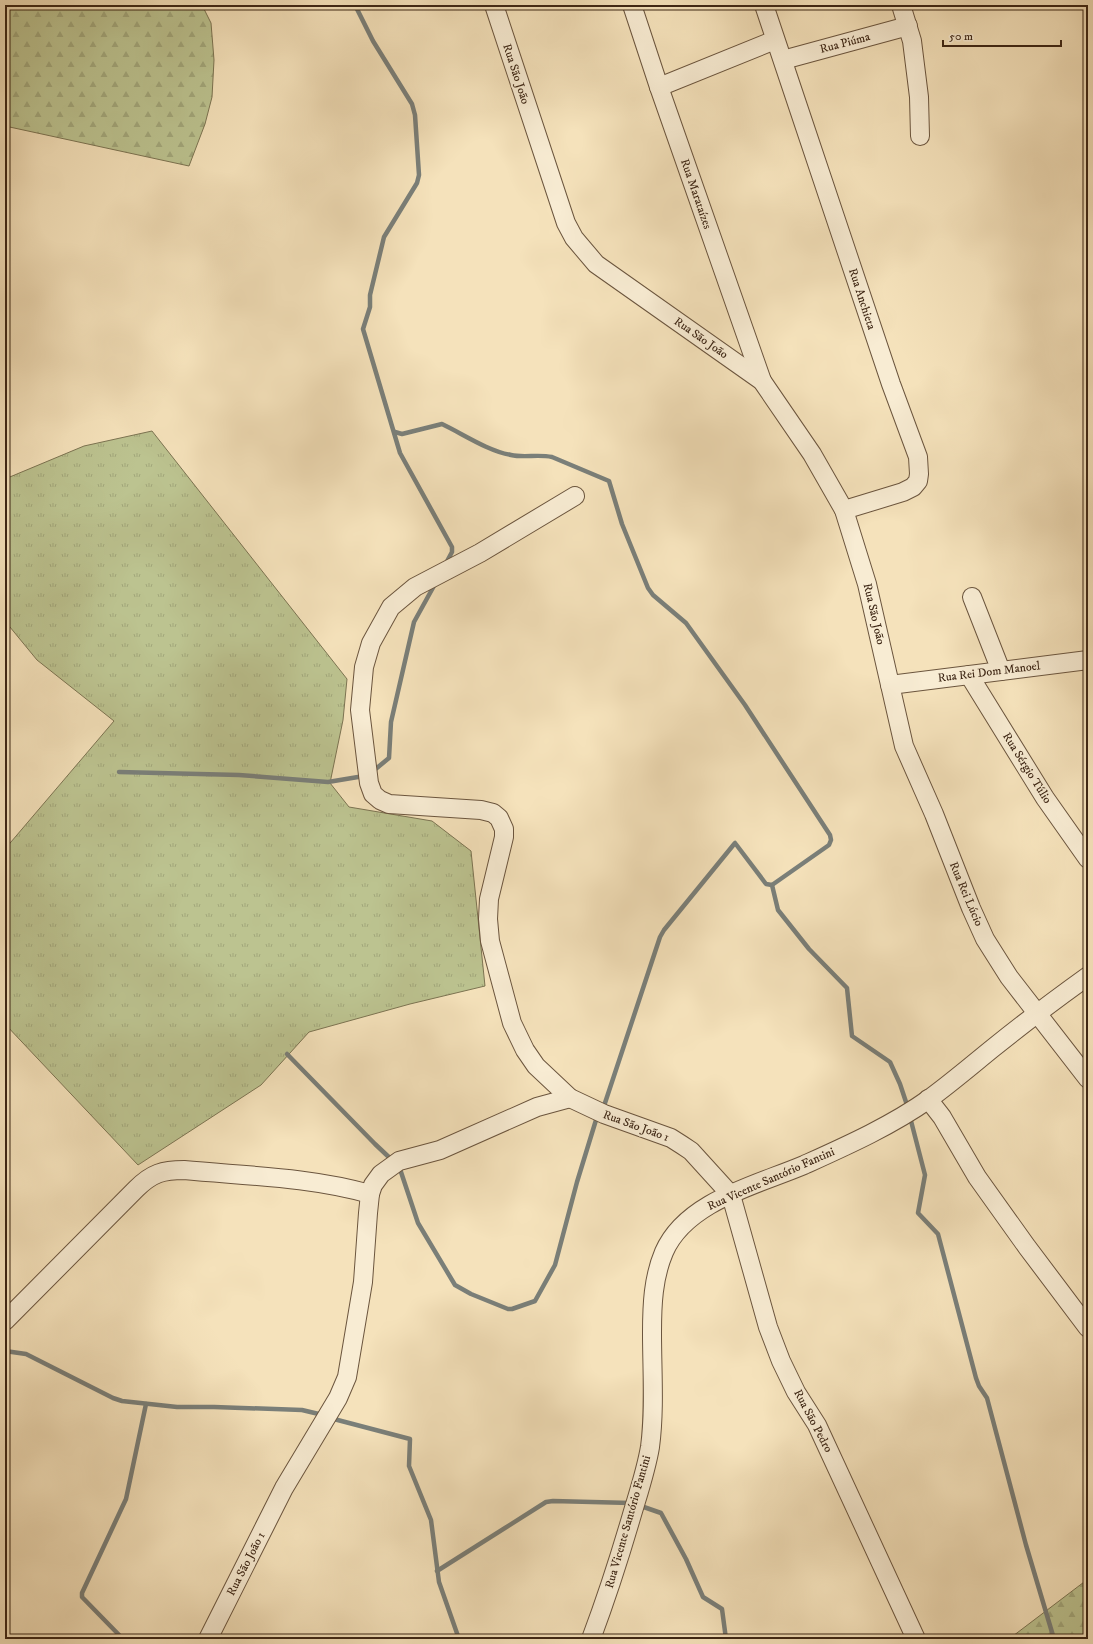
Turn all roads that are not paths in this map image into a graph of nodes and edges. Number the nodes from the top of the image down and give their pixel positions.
1 (494, 5) edge
2 (632, 5) edge
3 (764, 5) edge
4 (901, 5) edge
5 (908, 26) junction
6 (775, 40) junction
7 (782, 60) junction
8 (659, 87) junction
9 (920, 136) dead end
10 (762, 381) junction
11 (575, 496) dead end
12 (844, 510) junction
13 (972, 597) dead end
14 (1088, 660) edge
15 (1001, 671) junction
16 (969, 675) junction
17 (890, 684) junction
18 (1088, 859) edge
19 (1088, 976) edge
20 (1037, 1013) junction
21 (1088, 1079) edge
22 (570, 1098) junction
23 (928, 1099) junction
24 (370, 1194) junction
25 (731, 1195) junction
26 (5, 1320) edge
27 (1088, 1328) edge
28 (208, 1639) edge
29 (591, 1639) edge
30 (916, 1639) edge

1 - 10 street, Rua São João
2 - 8 street, Rua Marataízes
3 - 6 street, Rua Anchieta
4 - 5 street
5 - 7 street, Rua Piúma
5 - 9 street
6 - 7 street, Rua Anchieta
6 - 8 street
7 - 12 street, Rua Anchieta
8 - 10 street, Rua Marataízes
10 - 12 street, Rua São João
11 - 22 street, Rua São João 1
12 - 17 street, Rua São João
13 - 15 street
14 - 15 street, Rua Rei Dom Manoel
15 - 16 street, Rua Rei Dom Manoel
16 - 17 street, Rua Rei Dom Manoel
16 - 18 street, Rua Sérgio Túlio
17 - 20 street, Rua Rei Lúcio
19 - 20 street, Rua Vicente Santório Fantini
20 - 21 street, Rua Rei Lúcio
20 - 23 street, Rua Vicente Santório Fantini
22 - 24 street
22 - 25 street, Rua São João 1
23 - 25 street, Rua Vicente Santório Fantini
23 - 27 street
24 - 26 street
24 - 28 street, Rua São João 1
25 - 29 street, Rua Vicente Santório Fantini
25 - 30 street, Rua São Pedro

